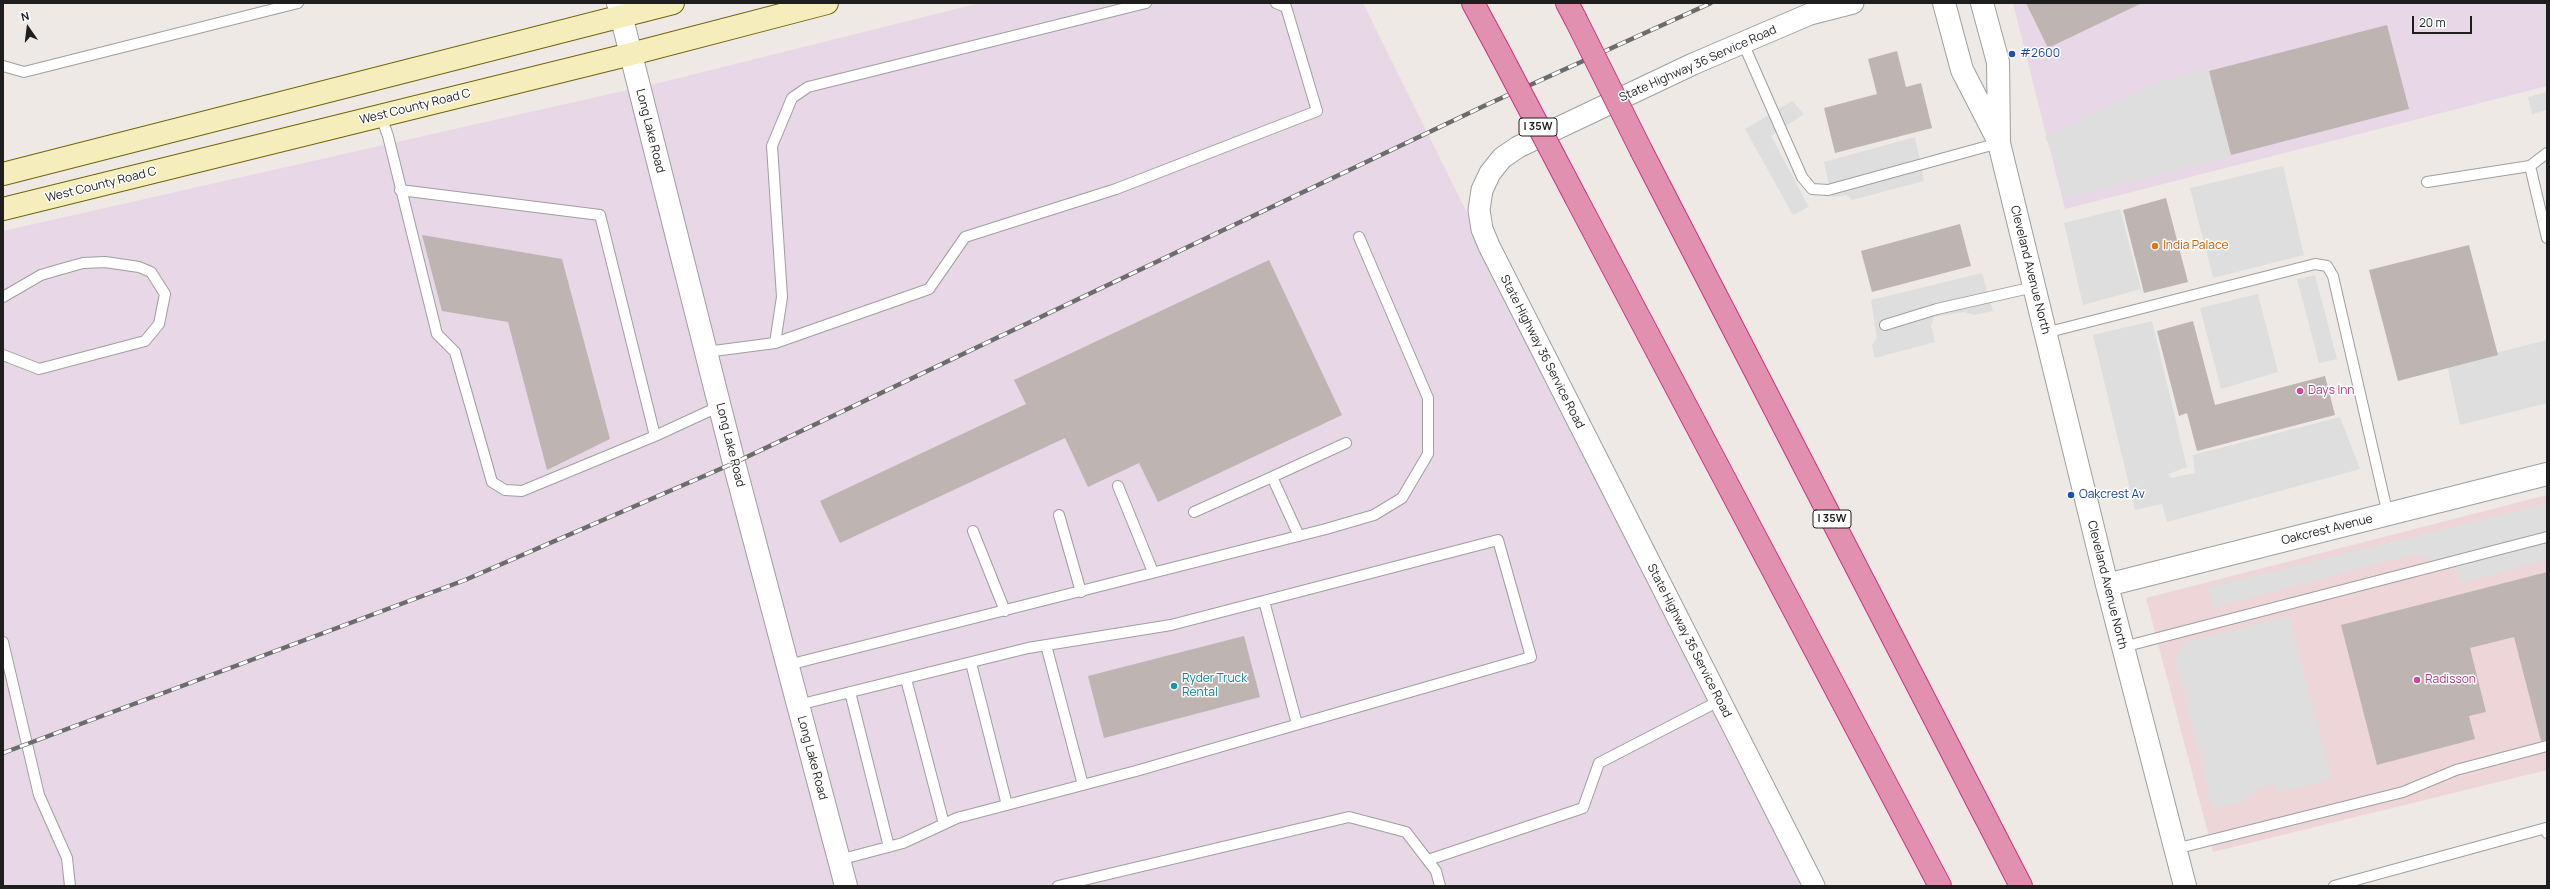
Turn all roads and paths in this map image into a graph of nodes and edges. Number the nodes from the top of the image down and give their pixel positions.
1 (298, 3) edge
2 (673, 3) edge
3 (827, 3) edge
4 (1146, 3) edge
5 (1276, 3) edge
6 (1473, 3) edge
7 (1854, 3) edge
8 (1944, 3) edge
9 (1982, 3) edge
10 (620, 10) edge
11 (1571, 11) edge
12 (1743, 43) junction
13 (631, 54) junction
14 (3, 66) edge
15 (381, 116) junction
16 (1999, 143) junction
17 (2547, 153) edge
18 (2530, 166) junction
19 (3, 174) edge
20 (2427, 182) dead end
21 (400, 190) junction
22 (3, 209) edge
23 (1359, 237) dead end
24 (2547, 238) edge
25 (2034, 287) junction
26 (3, 296) edge
27 (1885, 325) dead end
28 (2046, 333) junction
29 (775, 343) junction
30 (706, 352) junction
31 (3, 355) edge
32 (720, 406) junction
33 (654, 436) junction
34 (1346, 443) dead end
35 (2547, 474) edge
36 (1272, 477) junction
37 (1118, 486) dead end
38 (1194, 512) dead end
39 (1059, 515) dead end
40 (2388, 515) junction
41 (973, 531) dead end
42 (1299, 536) junction
43 (2547, 537) edge
44 (1153, 572) junction
45 (2107, 585) junction
46 (1081, 592) junction
47 (1264, 600) junction
48 (1005, 611) junction
49 (3, 642) edge
50 (1046, 645) junction
51 (2123, 647) junction
52 (971, 663) junction
53 (788, 665) junction
54 (906, 679) junction
55 (850, 692) junction
56 (1719, 701) junction
57 (798, 705) junction
58 (1297, 724) junction
59 (2547, 746) edge
60 (1083, 785) junction
61 (1008, 804) junction
62 (944, 824) junction
63 (2547, 833) edge
64 (890, 847) junction
65 (2175, 849) junction
66 (839, 860) junction
67 (1428, 860) junction
68 (70, 886) edge
69 (846, 886) edge
70 (1058, 886) edge
71 (1440, 886) edge
72 (1814, 886) edge
73 (1940, 886) edge
74 (2021, 886) edge
75 (2185, 886) edge
76 (2334, 886) edge

1 - 14 lane
2 - 10 main road
3 - 13 main road, West County Road C
4 - 29 lane
5 - 29 lane
6 - 73 highway, I 35W, bridge
7 - 12 street, State Highway 36 Service Road
8 - 16 street, Cleveland Avenue North
9 - 16 street, Cleveland Avenue North
10 - 13 street, Long Lake Road
10 - 19 main road
11 - 74 highway, I 35W, bridge
12 - 16 lane
12 - 56 street, State Highway 36 Service Road
13 - 15 main road, West County Road C
13 - 30 street, Long Lake Road
15 - 21 lane
15 - 22 main road, West County Road C
16 - 25 street, Cleveland Avenue North
17 - 18 lane
18 - 20 lane
18 - 24 lane
21 - 33 lane
21 - 33 lane
23 - 42 lane
25 - 27 lane
25 - 28 street, Cleveland Avenue North
26 - 31 lane
28 - 40 lane
28 - 45 street, Cleveland Avenue North
29 - 30 lane
30 - 32 street, Long Lake Road
32 - 33 lane
32 - 53 street, Long Lake Road
34 - 36 lane
35 - 40 street, Oakcrest Avenue
36 - 38 lane
36 - 42 lane
37 - 44 lane
39 - 46 lane
40 - 45 street, Oakcrest Avenue
41 - 48 lane
42 - 44 lane
43 - 51 lane
44 - 46 lane
45 - 51 street, Cleveland Avenue North
46 - 48 lane
47 - 50 lane
47 - 58 lane
47 - 58 lane
48 - 53 lane
49 - 68 lane
50 - 52 lane
50 - 60 lane
51 - 65 street, Cleveland Avenue North
52 - 54 lane
52 - 61 lane
53 - 57 street, Long Lake Road
54 - 55 lane
54 - 62 lane
55 - 57 lane
55 - 64 lane
56 - 67 lane
56 - 72 street, State Highway 36 Service Road
57 - 66 street, Long Lake Road
58 - 60 lane
59 - 65 lane
60 - 61 lane
61 - 62 lane
62 - 64 lane
63 - 76 lane
64 - 66 lane
65 - 75 street, Cleveland Avenue North
66 - 69 street, Long Lake Road
67 - 70 lane
67 - 71 lane

